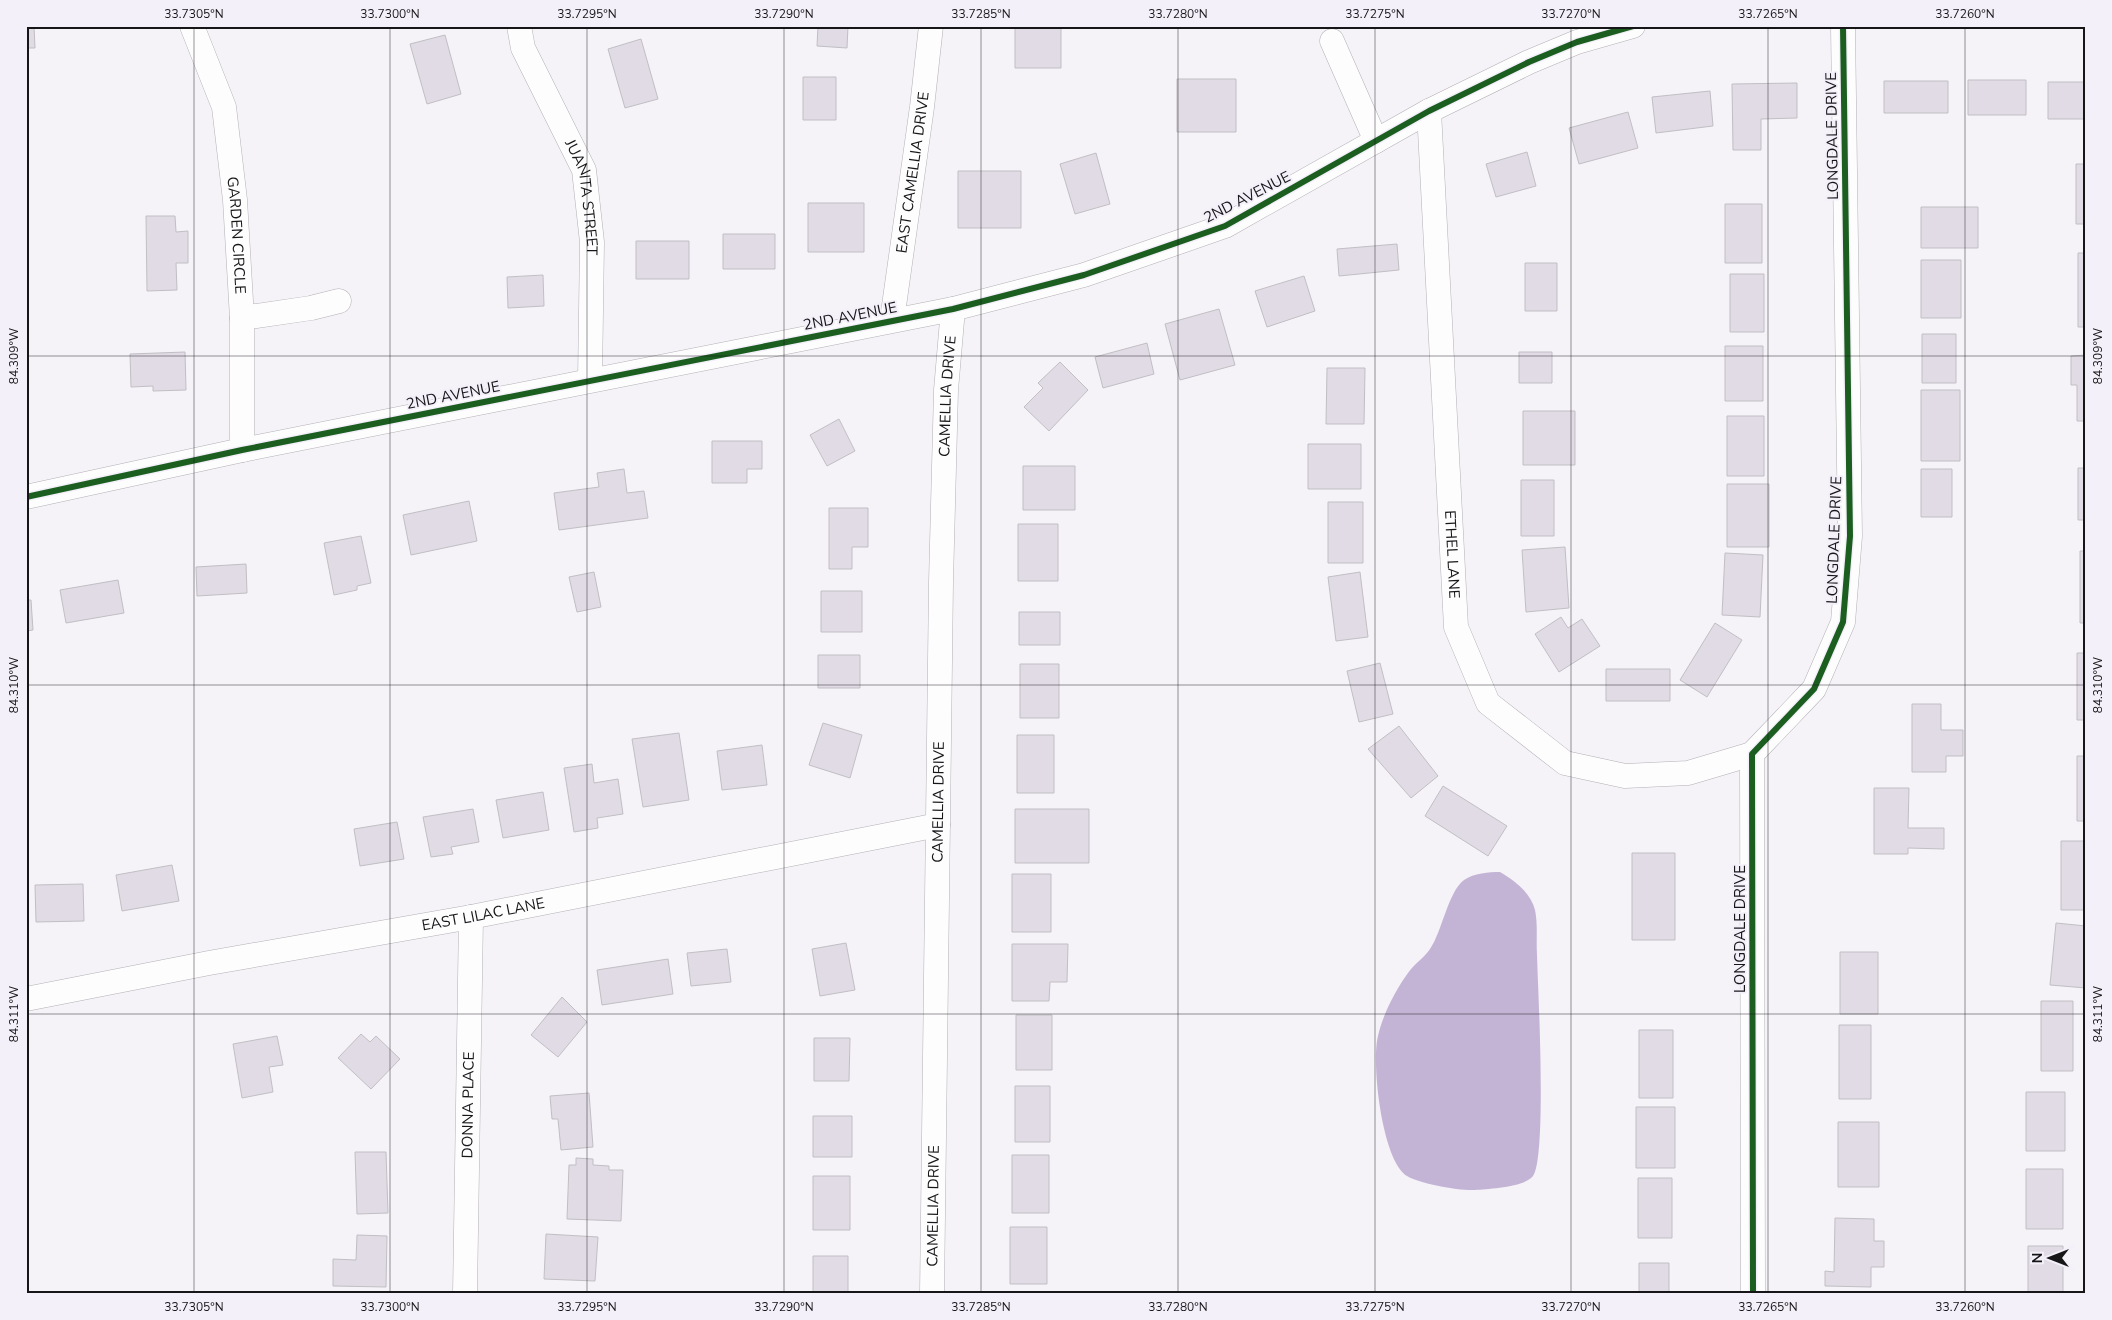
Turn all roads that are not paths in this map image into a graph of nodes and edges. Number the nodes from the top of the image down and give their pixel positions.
1 (192, 26) edge
2 (519, 26) edge
3 (931, 26) edge
4 (1633, 26) edge
5 (1843, 26) edge
6 (1332, 41) dead end
7 (1429, 111) junction
8 (1376, 141) junction
9 (339, 301) dead end
10 (953, 309) junction
11 (242, 318) junction
12 (892, 320) junction
13 (590, 380) junction
14 (242, 450) junction
15 (26, 497) edge
16 (1752, 754) junction
17 (938, 825) junction
18 (471, 918) junction
19 (26, 998) edge
20 (465, 1294) edge
21 (932, 1294) edge
22 (1753, 1294) edge

1 - 11 street, GARDEN CIRCLE
2 - 13 street, JUANITA STREET
3 - 12 street, EAST CAMELLIA DRIVE
4 - 7 street, 2ND AVENUE
5 - 16 street, LONGDALE DRIVE
6 - 8 street
7 - 8 street, 2ND AVENUE
7 - 16 street, ETHEL LANE
8 - 10 street, 2ND AVENUE
9 - 11 street
10 - 12 street, 2ND AVENUE
10 - 17 street, CAMELLIA DRIVE
11 - 14 street, GARDEN CIRCLE
12 - 13 street, 2ND AVENUE
13 - 14 street, 2ND AVENUE
14 - 15 street, 2ND AVENUE
16 - 22 street, LONGDALE DRIVE
17 - 18 street, EAST LILAC LANE
17 - 21 street, CAMELLIA DRIVE
18 - 19 street, EAST LILAC LANE
18 - 20 street, DONNA PLACE

